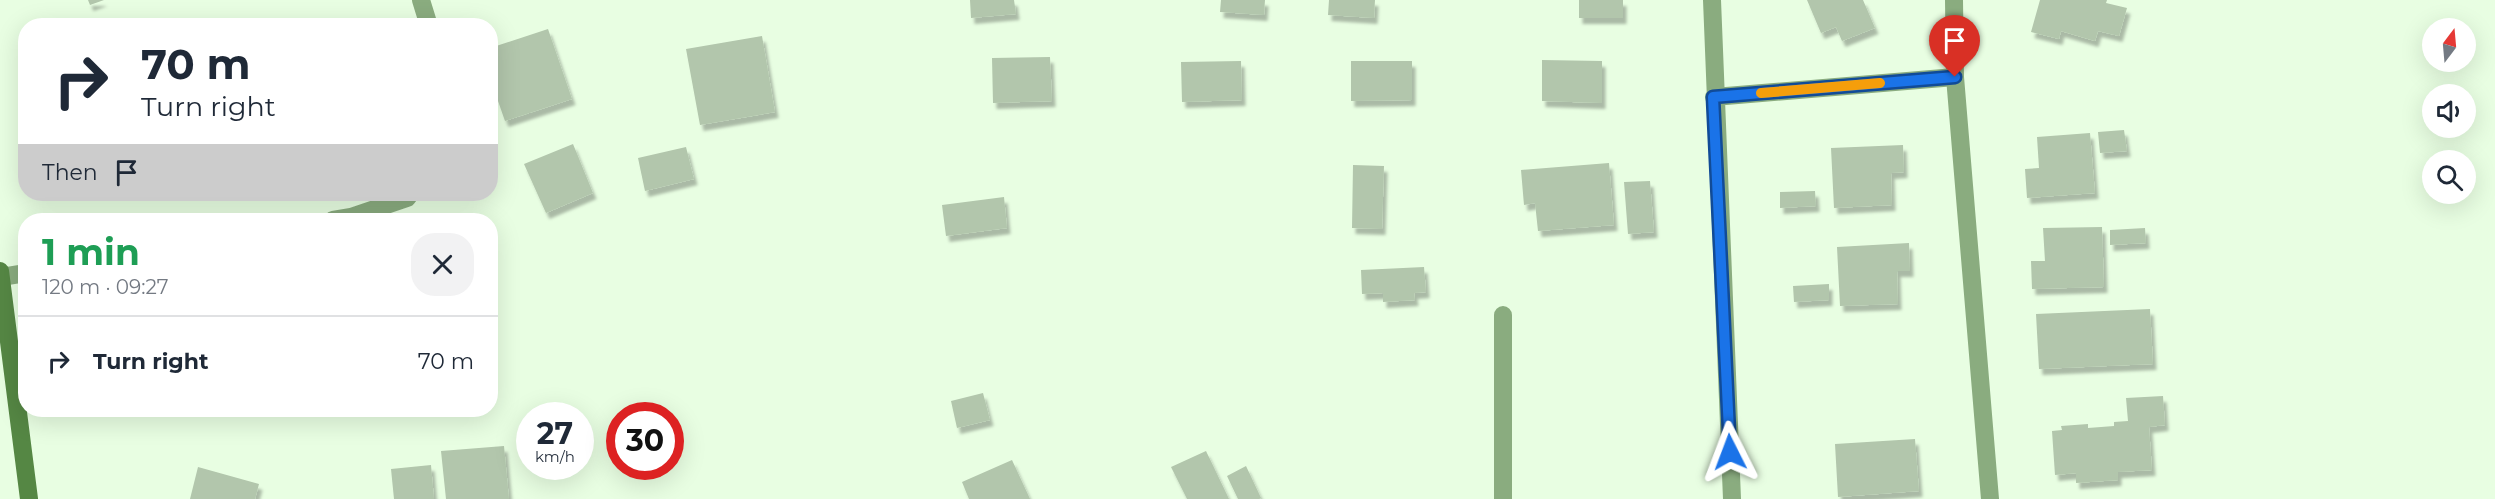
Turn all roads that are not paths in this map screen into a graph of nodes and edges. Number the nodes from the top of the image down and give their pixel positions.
1 (421, 0) edge
2 (1712, 0) edge
3 (1954, 0) edge
4 (427, 18) edge
5 (1955, 77) junction
6 (1713, 97) junction
7 (398, 201) edge
8 (361, 213) edge
9 (0, 271) edge
10 (18, 274) edge
11 (1, 277) edge
12 (1503, 315) dead end
13 (18, 412) edge
14 (19, 417) edge
15 (29, 499) edge
16 (1503, 499) edge
17 (1732, 499) edge
18 (1990, 499) edge

1 - 4 street
2 - 6 street
3 - 5 street
5 - 6 street
5 - 18 street
6 - 17 street
7 - 8 street
9 - 11 street
10 - 11 street
11 - 13 street
12 - 16 street
14 - 15 street

